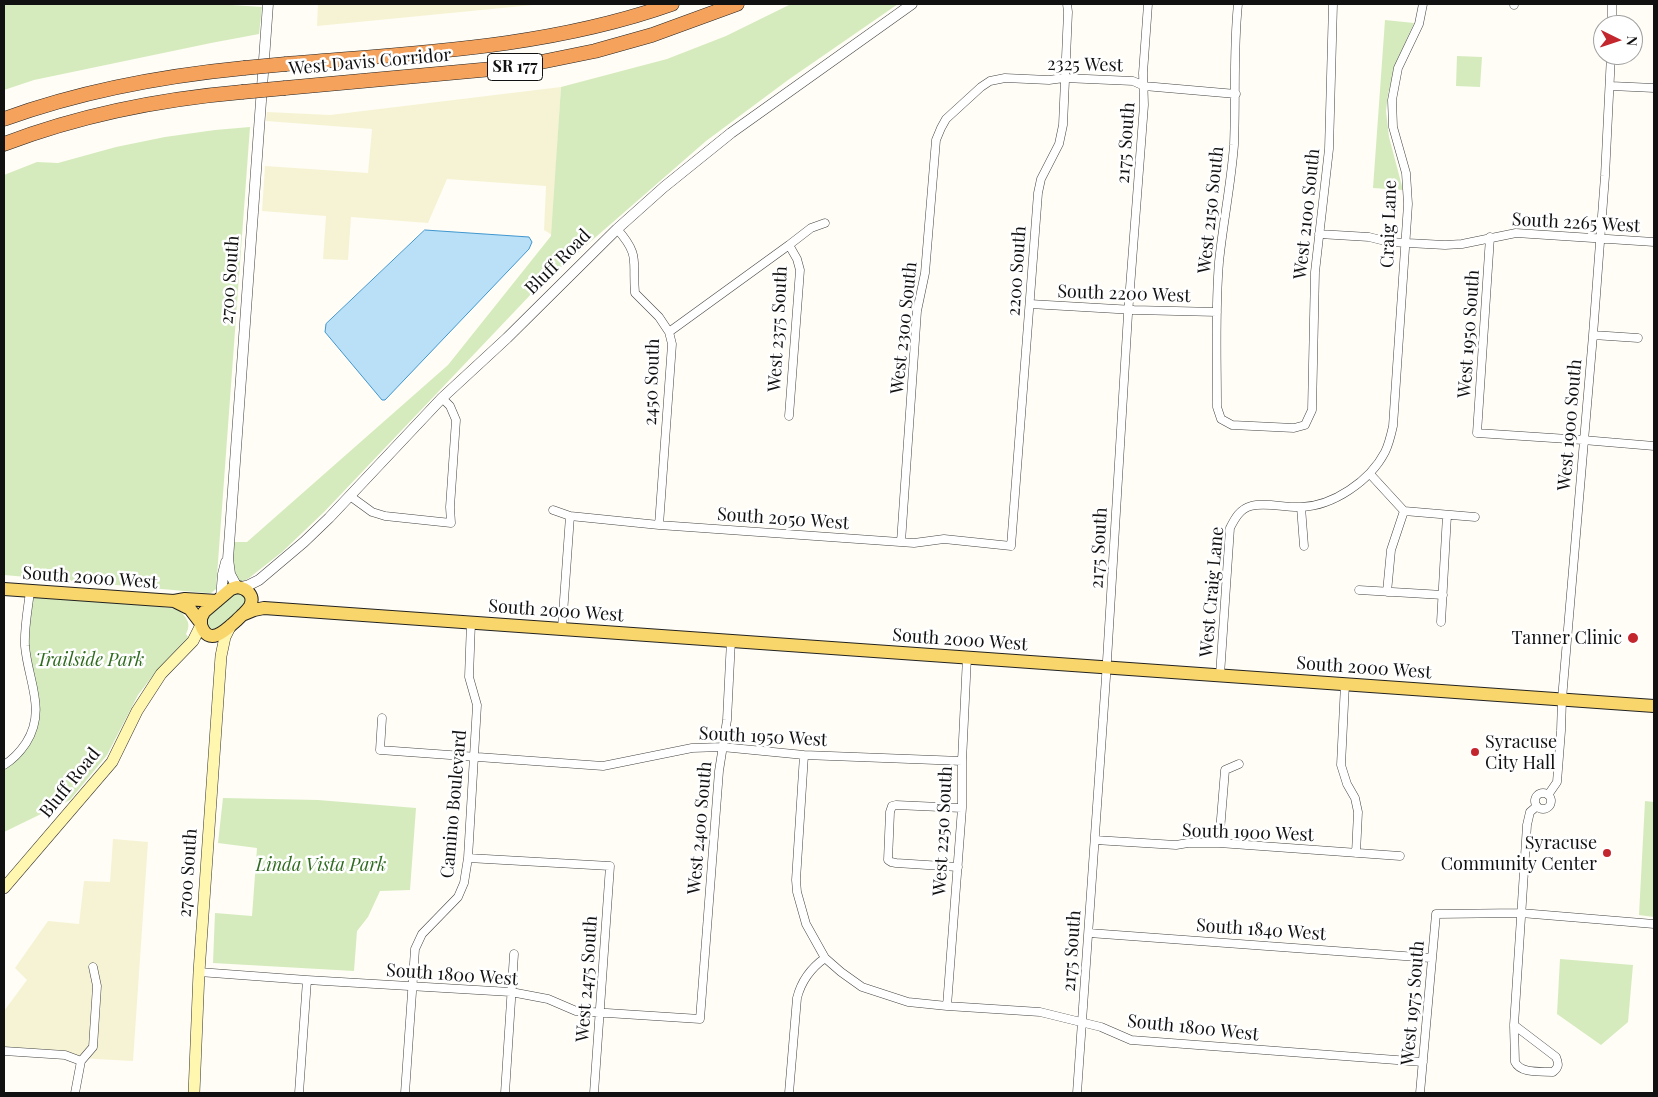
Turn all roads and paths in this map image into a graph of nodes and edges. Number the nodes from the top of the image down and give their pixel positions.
1 (268, 4) edge
2 (672, 4) edge
3 (737, 4) edge
4 (912, 4) edge
5 (1067, 4) edge
6 (1148, 4) edge
7 (1238, 4) edge
8 (1333, 4) edge
9 (1424, 4) edge
10 (1611, 65) edge
11 (1064, 78) junction
12 (1144, 86) junction
13 (1611, 86) junction
14 (1654, 88) edge
15 (1236, 94) junction
16 (4, 119) edge
17 (946, 119) joint
18 (4, 144) edge
19 (825, 223) dead end
20 (617, 229) junction
21 (1319, 234) junction
22 (1490, 238) junction
23 (1600, 239) junction
24 (1654, 242) edge
25 (1405, 243) junction
26 (790, 246) junction
27 (1030, 304) junction
28 (1128, 309) junction
29 (1217, 312) junction
30 (670, 332) junction
31 (1593, 335) junction
32 (1638, 338) dead end
33 (442, 398) junction
34 (789, 416) dead end
35 (1221, 419) joint
36 (1583, 440) junction
37 (1654, 446) edge
38 (1370, 474) junction
39 (350, 496) junction
40 (1301, 507) junction
41 (553, 510) dead end
42 (1404, 511) junction
43 (1447, 514) junction
44 (570, 516) junction
45 (1476, 517) dead end
46 (659, 525) junction
47 (901, 542) junction
48 (1011, 546) joint
49 (1304, 546) dead end
50 (228, 559) junction
51 (4, 589) edge
52 (1359, 590) dead end
53 (30, 592) junction
54 (245, 592) junction
55 (1387, 592) junction
56 (1443, 595) junction
57 (219, 599) junction
58 (174, 601) junction
59 (264, 608) junction
60 (242, 614) junction
61 (471, 622) junction
62 (1441, 622) dead end
63 (200, 623) junction
64 (232, 624) junction
65 (562, 628) junction
66 (211, 636) junction
67 (731, 640) junction
68 (189, 646) junction
69 (221, 656) junction
70 (967, 657) junction
71 (1107, 668) junction
72 (1220, 675) junction
73 (1345, 684) junction
74 (1562, 699) junction
75 (1654, 706) edge
76 (382, 718) dead end
77 (722, 747) junction
78 (804, 755) junction
79 (475, 757) junction
80 (962, 761) junction
81 (1239, 764) dead end
82 (4, 765) edge
83 (1548, 795) junction
84 (1537, 806) junction
85 (962, 808) junction
86 (1095, 840) junction
87 (1218, 843) junction
88 (1356, 853) junction
89 (1400, 856) dead end
90 (468, 858) junction
91 (958, 867) junction
92 (4, 888) edge
93 (1521, 913) junction
94 (1654, 924) edge
95 (1089, 933) junction
96 (514, 954) dead end
97 (825, 958) junction
98 (1432, 958) junction
99 (93, 968) dead end
100 (199, 972) junction
101 (306, 980) junction
102 (412, 987) junction
103 (511, 992) junction
104 (947, 1006) junction
105 (600, 1013) junction
106 (700, 1018) joint
107 (1082, 1023) junction
108 (1514, 1026) junction
109 (4, 1051) edge
110 (81, 1061) junction
111 (1423, 1062) junction
112 (75, 1093) edge
113 (194, 1093) edge
114 (299, 1093) edge
115 (405, 1093) edge
116 (505, 1093) edge
117 (594, 1093) edge
118 (789, 1093) edge
119 (1077, 1093) edge
120 (1420, 1093) edge

1 - 50 street, 2700 South
2 - 16 highway, West Davis Corridor / SR 177, bridge
3 - 18 highway, West Davis Corridor / SR 177, bridge
4 - 20 street, Bluff Road
5 - 11 street, 2200 South
6 - 12 street, 2175 South
7 - 15 street, West 2150 South
8 - 21 street, West 2100 South
9 - 25 street, Craig Lane
10 - 13 street, West 1900 South
11 - 12 street, 2325 West
11 - 17 street, 2325 West
11 - 27 street, 2200 South
12 - 15 street, 2325 West
12 - 28 street, 2175 South
13 - 14 street
13 - 23 street, West 1900 South
15 - 29 street, West 2150 South
17 - 47 street, West 2300 South
19 - 26 street
20 - 30 street, 2450 South
20 - 33 street, Bluff Road
21 - 25 street, South 2265 West
21 - 35 street, West 2100 South
22 - 23 street, South 2265 West
22 - 25 street, South 2265 West
22 - 36 street, West 1950 South
23 - 24 street, South 2265 West
23 - 31 street, West 1900 South
25 - 38 street, Craig Lane
26 - 30 street
26 - 34 street, West 2375 South
27 - 28 street, South 2200 West
27 - 48 street, 2200 South
28 - 29 street, South 2200 West
28 - 71 street, 2175 South
29 - 35 street, West 2150 South
30 - 46 street, 2450 South
31 - 32 street
31 - 36 street, West 1900 South
33 - 39 street, Bluff Road
33 - 39 street
36 - 37 street
36 - 74 street, West 1900 South
38 - 40 street
38 - 42 street
39 - 54 street, Bluff Road
40 - 49 street
40 - 72 street, West Craig Lane
41 - 44 street, South 2050 West
42 - 43 street
42 - 55 street
43 - 45 street
43 - 56 street
44 - 46 street, South 2050 West
44 - 65 street
46 - 47 street, South 2050 West
47 - 48 street, South 2050 West
50 - 54 street
50 - 57 street
51 - 53 main road, South 2000 West
52 - 55 street
53 - 58 main road, South 2000 West
53 - 82 street
54 - 57 main road
54 - 59 main road
54 - 60 main road
55 - 56 street
56 - 62 street
57 - 58 main road, South 2000 West
57 - 63 main road
58 - 63 main road, South 2000 West
59 - 60 main road, South 2000 West
59 - 61 main road, South 2000 West
60 - 64 main road
61 - 65 main road, South 2000 West
61 - 79 street, Camino Boulevard
63 - 66 main road, South 2000 West
63 - 68 main road, Bluff Road
64 - 66 main road
64 - 69 main road, 2700 South
65 - 67 main road, South 2000 West
66 - 68 main road, Bluff Road
66 - 69 main road, 2700 South
67 - 70 main road, South 2000 West
67 - 77 street, West 2400 South
68 - 92 main road, Bluff Road
69 - 100 main road, 2700 South
70 - 71 main road, South 2000 West
70 - 80 street, West 2250 South
71 - 72 main road, South 2000 West
71 - 86 street, 2175 South
72 - 73 main road, South 2000 West
73 - 74 main road, South 2000 West
73 - 88 street
74 - 75 main road, South 2000 West
74 - 83 street, West 1900 South
76 - 79 street, South 1950 West
77 - 78 street, South 1950 West
77 - 79 street, South 1950 West
77 - 106 street, West 2400 South
78 - 80 street, South 1950 West
78 - 97 street
79 - 90 street, Camino Boulevard
80 - 85 street, West 2250 South
81 - 87 street
83 - 84 street
83 - 84 street
84 - 93 street
85 - 91 street, West 2250 South
85 - 91 street
86 - 87 street, South 1900 West
86 - 95 street, 2175 South
87 - 88 street, South 1900 West
88 - 89 street, South 1900 West
90 - 102 street, Camino Boulevard
90 - 105 street, West 2475 South
91 - 104 street, West 2250 South
93 - 94 street
93 - 98 street, West 1975 South
93 - 108 street
95 - 98 street, South 1840 West
95 - 107 street, 2175 South
96 - 103 street
97 - 104 street, South 1800 West
97 - 118 street
98 - 111 street, West 1975 South
99 - 110 street
100 - 101 street, South 1800 West
100 - 113 main road, 2700 South
101 - 102 street, South 1800 West
101 - 114 street
102 - 103 street, South 1800 West
102 - 115 street, Camino Boulevard
103 - 105 street, South 1800 West
103 - 116 street
104 - 107 street, South 1800 West
105 - 106 street, South 1800 West
105 - 117 street, West 2475 South
107 - 111 street, South 1800 West
107 - 119 street, 2175 South
108 - 108 street
109 - 110 street
110 - 112 street
111 - 120 street, West 1975 South

